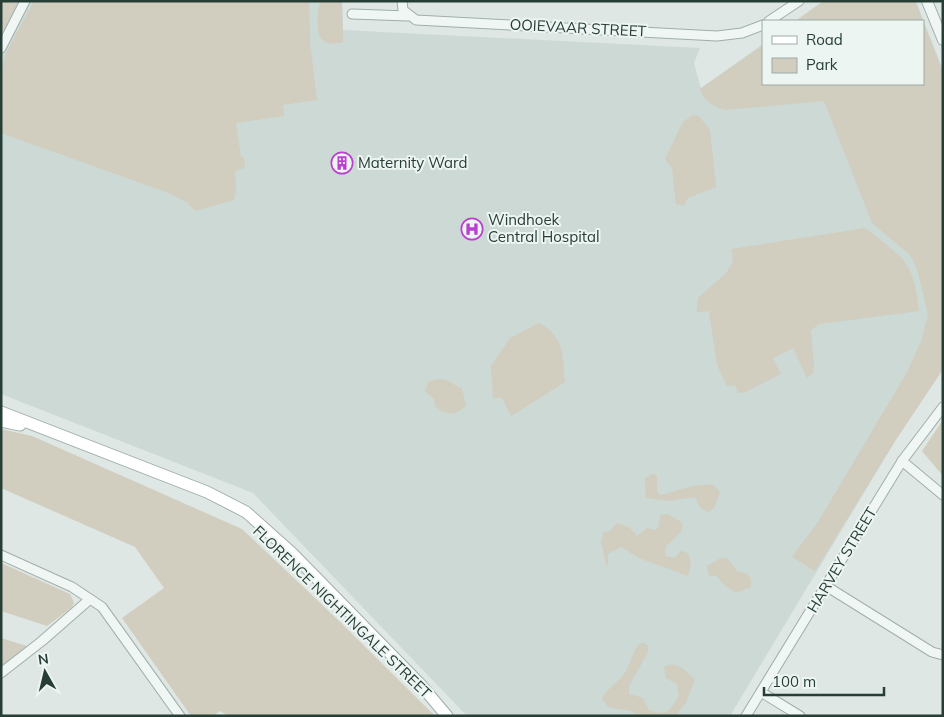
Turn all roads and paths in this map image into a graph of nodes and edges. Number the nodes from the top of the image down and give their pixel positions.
1 (25, 1) edge
2 (799, 1) edge
3 (927, 1) edge
4 (402, 2) edge
5 (352, 14) dead end
6 (408, 16) junction
7 (770, 20) edge
8 (940, 21) edge
9 (762, 25) edge
10 (943, 40) edge
11 (1, 48) edge
12 (943, 407) edge
13 (1, 412) edge
14 (1, 421) edge
15 (902, 460) junction
16 (943, 495) edge
17 (1, 555) edge
18 (826, 586) junction
19 (90, 598) junction
20 (943, 655) edge
21 (1, 673) edge
22 (761, 692) junction
23 (433, 702) junction
24 (180, 716) edge
25 (447, 716) edge
26 (746, 716) edge
27 (800, 716) edge

1 - 11 street
2 - 7 street
3 - 8 street
4 - 6 street
5 - 6 street, OOIEVAAR STREET
6 - 9 street, OOIEVAAR STREET
8 - 10 street
12 - 15 street, HARVEY STREET
13 - 23 main road, FLORENCE NIGHTINGALE STREET
14 - 23 main road, FLORENCE NIGHTINGALE STREET
15 - 16 street
15 - 18 street, HARVEY STREET
17 - 19 street
18 - 20 street
18 - 22 street, HARVEY STREET
19 - 21 street
19 - 24 street
22 - 26 street, HARVEY STREET
22 - 27 street
23 - 25 main road, FLORENCE NIGHTINGALE STREET

